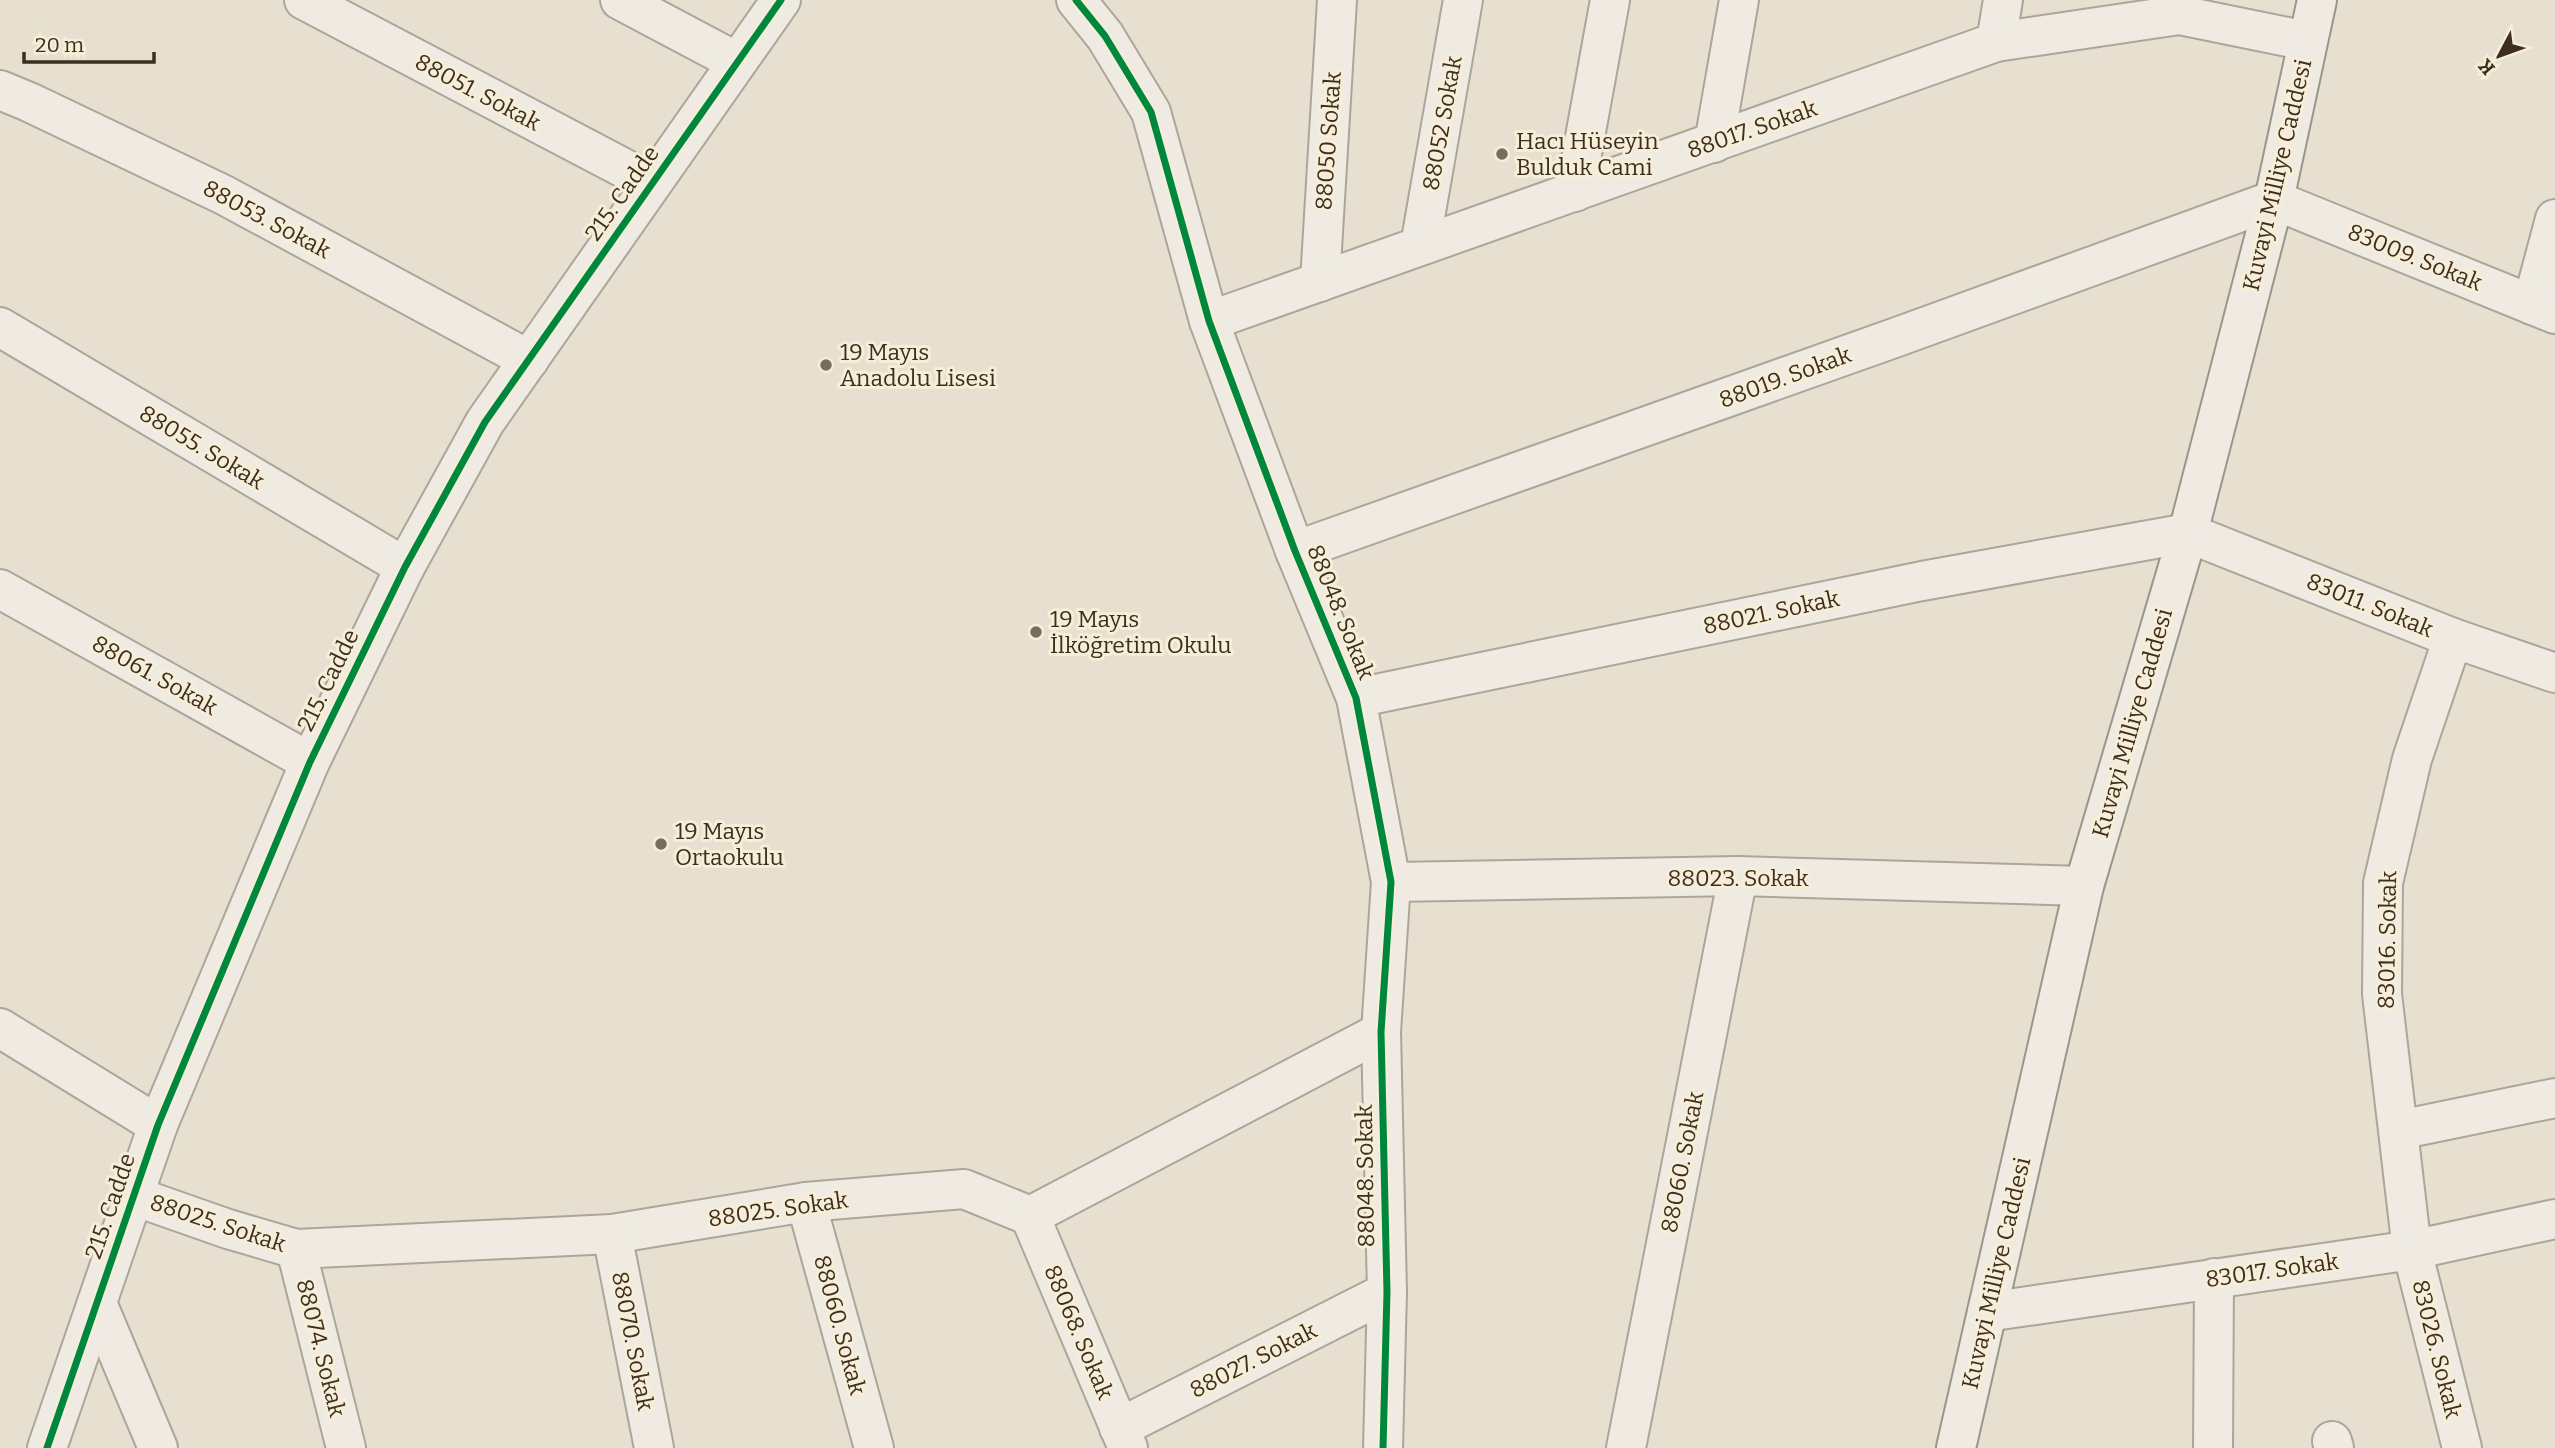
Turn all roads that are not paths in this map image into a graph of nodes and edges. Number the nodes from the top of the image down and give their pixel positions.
1 (304, 0) edge
2 (620, 0) edge
3 (781, 0) edge
4 (1076, 0) edge
5 (1337, 0) edge
6 (1463, 0) edge
7 (1610, 0) edge
8 (1740, 0) edge
9 (2003, 0) edge
10 (2317, 0) edge
11 (2307, 41) junction
12 (1996, 43) junction
13 (737, 62) junction
14 (0, 90) edge
15 (1714, 143) junction
16 (652, 183) junction
17 (1575, 192) junction
18 (2274, 200) junction
19 (2555, 219) edge
20 (1420, 246) junction
21 (1320, 282) junction
22 (2543, 310) edge
23 (1209, 321) junction
24 (0, 327) edge
25 (529, 360) junction
26 (2188, 533) junction
27 (1295, 551) junction
28 (405, 567) junction
29 (0, 589) edge
30 (2453, 638) junction
31 (2555, 673) edge
32 (1356, 698) junction
33 (310, 762) junction
34 (1738, 876) junction
35 (1391, 882) junction
36 (2084, 886) junction
37 (0, 1028) edge
38 (1381, 1032) junction
39 (2555, 1098) edge
40 (159, 1125) junction
41 (2399, 1130) junction
42 (134, 1196) junction
43 (806, 1202) junction
44 (1030, 1216) junction
45 (2555, 1219) edge
46 (612, 1234) junction
47 (296, 1249) junction
48 (2412, 1250) junction
49 (2214, 1278) junction
50 (1387, 1292) junction
51 (97, 1303) junction
52 (1987, 1312) junction
53 (1124, 1438) edge
54 (47, 1448) edge
55 (159, 1448) edge
56 (346, 1448) edge
57 (654, 1448) edge
58 (874, 1448) edge
59 (1383, 1448) edge
60 (1626, 1448) edge
61 (1956, 1448) edge
62 (2213, 1448) edge
63 (2462, 1448) edge

1 - 16 street, 88051. Sokak
2 - 13 street
3 - 13 street, 215. Cadde
4 - 23 street, 88048. Sokak
5 - 21 street, 88050 Sokak
6 - 20 street, 88052 Sokak
7 - 17 street
8 - 15 street
9 - 12 street
10 - 11 street, Kuvayi Milliye Caddesi
11 - 12 street, 88017. Sokak
11 - 18 street, Kuvayi Milliye Caddesi
12 - 15 street, 88017. Sokak
13 - 16 street, 215. Cadde
14 - 25 street, 88053. Sokak
15 - 17 street, 88017. Sokak
16 - 25 street, 215. Cadde
17 - 20 street, 88017. Sokak
18 - 22 street, 83009. Sokak
18 - 26 street, Kuvayi Milliye Caddesi
18 - 27 street, 88019. Sokak
19 - 22 street
20 - 21 street, 88017. Sokak
21 - 23 street, 88017. Sokak
23 - 27 street, 88048. Sokak
24 - 28 street, 88055. Sokak
25 - 28 street, 215. Cadde
26 - 30 street, 83011. Sokak
26 - 32 street, 88021. Sokak
26 - 36 street, Kuvayi Milliye Caddesi
27 - 32 street, 88048. Sokak
28 - 33 street, 215. Cadde
29 - 33 street, 88061. Sokak
30 - 31 street, 83011. Sokak
30 - 41 street, 83016. Sokak
32 - 35 street, 88048. Sokak
33 - 40 street, 215. Cadde
34 - 35 street, 88023. Sokak
34 - 36 street, 88023. Sokak
34 - 60 street, 88060. Sokak
35 - 38 street, 88048. Sokak
36 - 52 street, Kuvayi Milliye Caddesi
37 - 40 street
38 - 44 street
38 - 50 street, 88048. Sokak
39 - 41 street
40 - 42 street, 215. Cadde
41 - 48 street, 83016. Sokak
42 - 47 street, 88025. Sokak
42 - 51 street, 215. Cadde
43 - 44 street, 88025. Sokak
43 - 46 street, 88025. Sokak
43 - 58 street, 88060. Sokak
44 - 53 street, 88068. Sokak
45 - 48 street, 83017. Sokak
46 - 47 street, 88025. Sokak
46 - 57 street, 88070. Sokak
47 - 56 street, 88074. Sokak
48 - 49 street, 83017. Sokak
48 - 63 street, 83026. Sokak
49 - 52 street, 83017. Sokak
49 - 62 street
50 - 53 street, 88027. Sokak
50 - 59 street, 88048. Sokak
51 - 54 street, 215. Cadde
51 - 55 street
52 - 61 street, Kuvayi Milliye Caddesi

